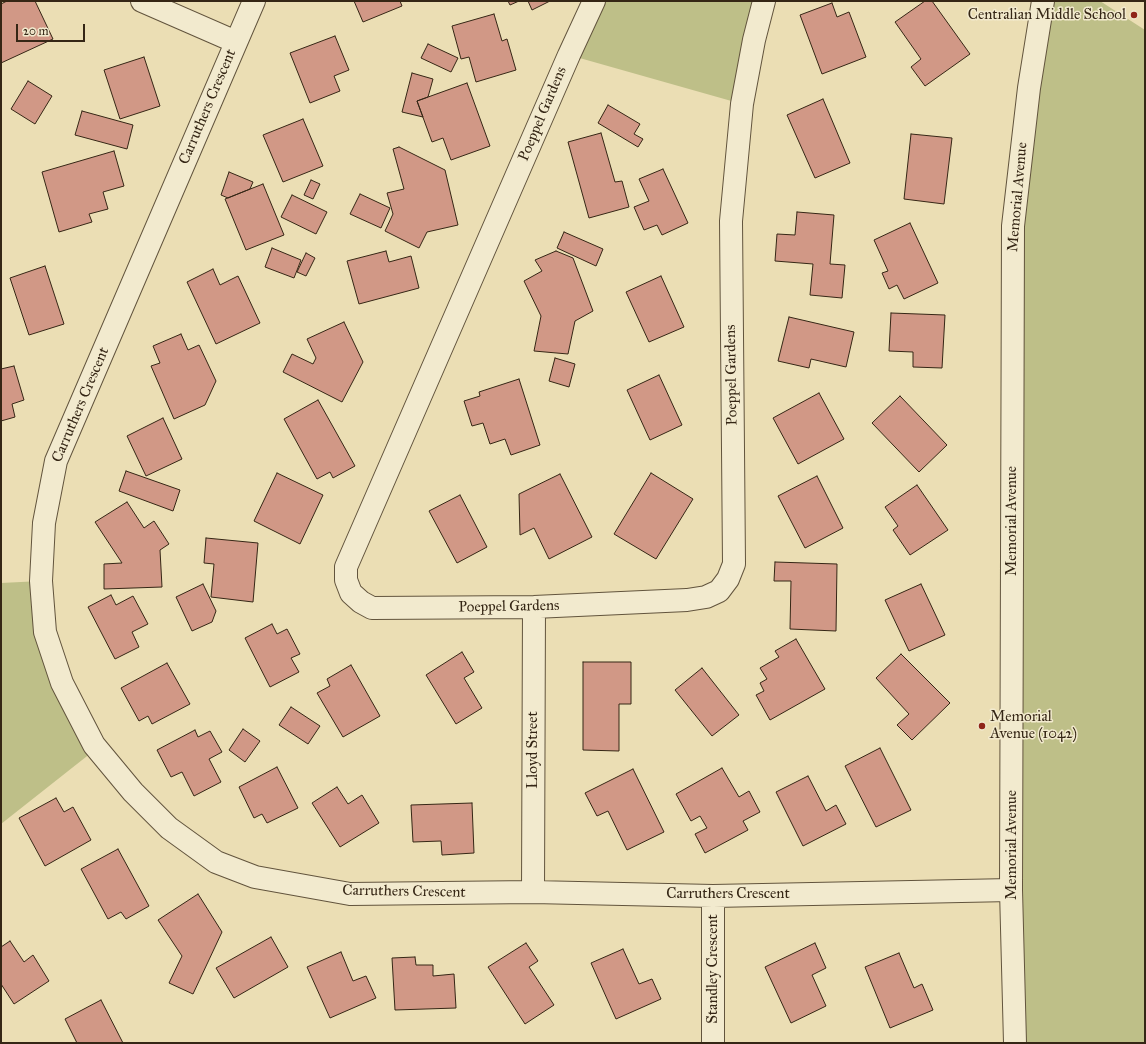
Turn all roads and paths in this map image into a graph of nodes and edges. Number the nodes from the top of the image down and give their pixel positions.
1 (142, 1) edge
2 (254, 1) edge
3 (594, 1) edge
4 (764, 1) edge
5 (1043, 1) edge
6 (236, 42) junction
7 (534, 607) junction
8 (1011, 890) junction
9 (533, 892) junction
10 (713, 896) junction
11 (713, 1043) edge
12 (1014, 1043) edge

1 - 6 street
2 - 6 street, Carruthers Crescent
3 - 7 street, Poeppel Gardens
4 - 7 street, Poeppel Gardens
5 - 8 street, Memorial Avenue
6 - 9 street, Carruthers Crescent
7 - 9 street, Lloyd Street
8 - 10 street, Carruthers Crescent
8 - 12 street, Memorial Avenue
9 - 10 street, Carruthers Crescent
10 - 11 street, Standley Crescent

